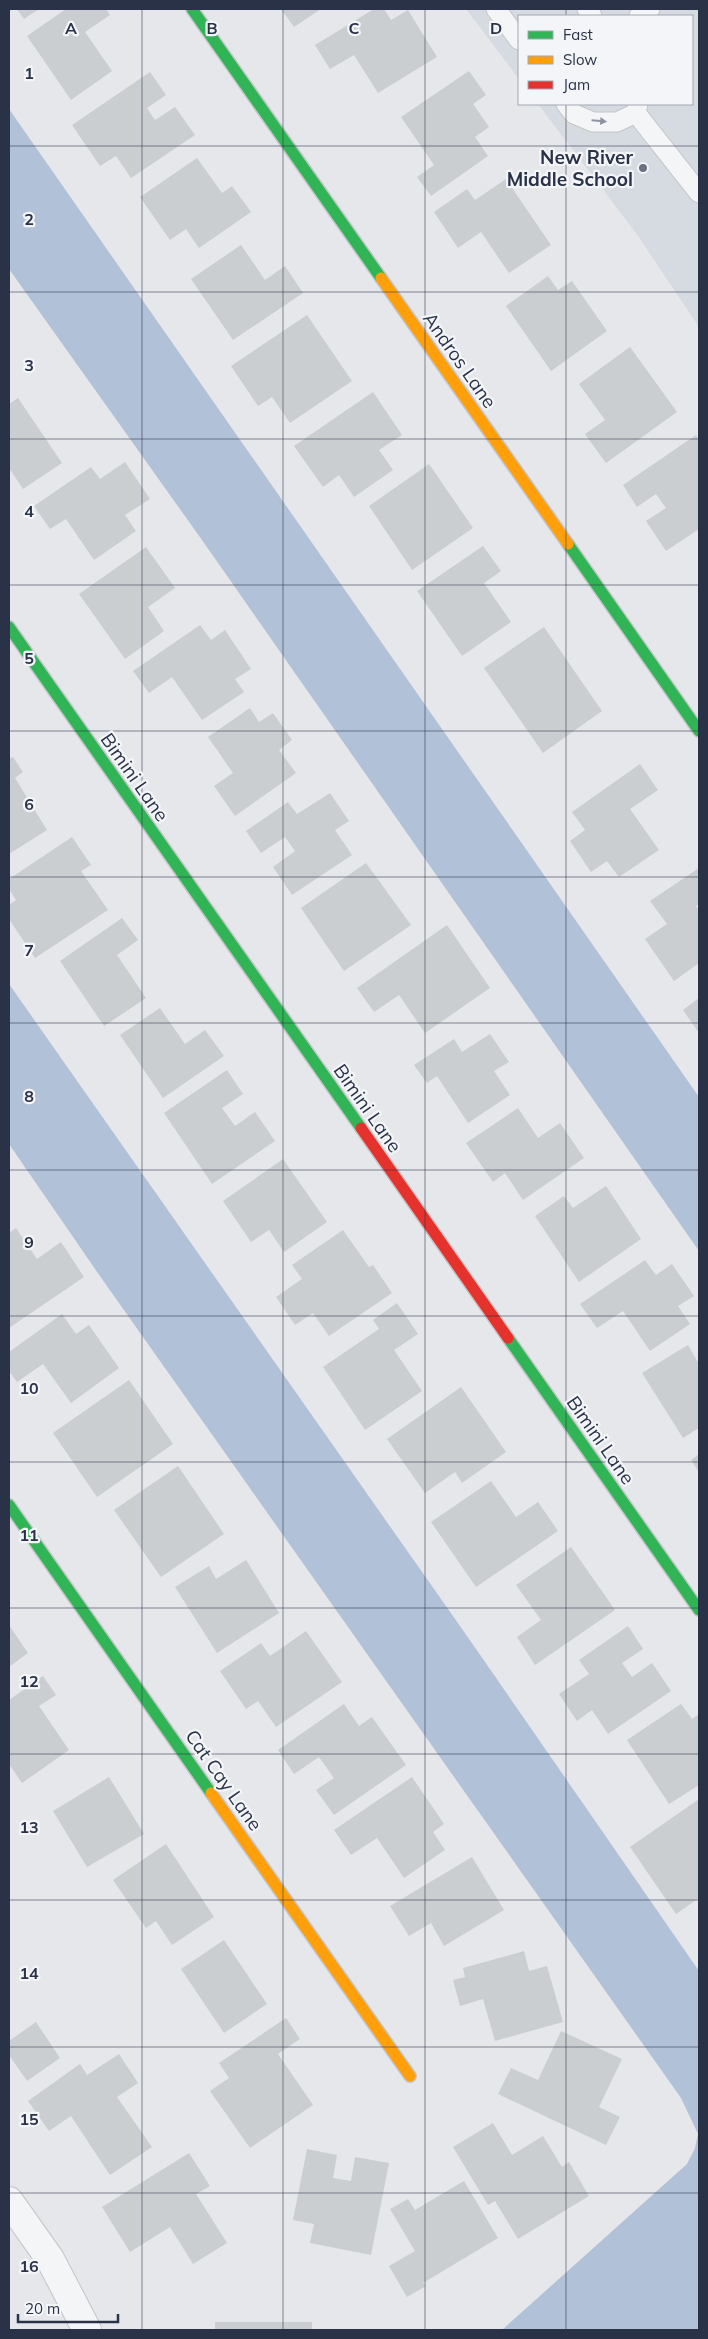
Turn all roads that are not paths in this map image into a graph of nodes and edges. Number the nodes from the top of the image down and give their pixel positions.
1 (192, 9) edge
2 (496, 9) edge
3 (518, 39) edge
4 (567, 105) edge
5 (637, 108) edge
6 (699, 193) edge
7 (9, 627) edge
8 (699, 731) edge
9 (9, 1505) edge
10 (699, 1610) edge
11 (410, 2076) dead end
12 (9, 2200) edge
13 (87, 2330) edge

1 - 8 street, Andros Lane
2 - 3 lane
4 -> 5 lane
5 - 6 lane
7 - 10 street, Bimini Lane
9 - 11 street, Cat Cay Lane
12 - 13 street

